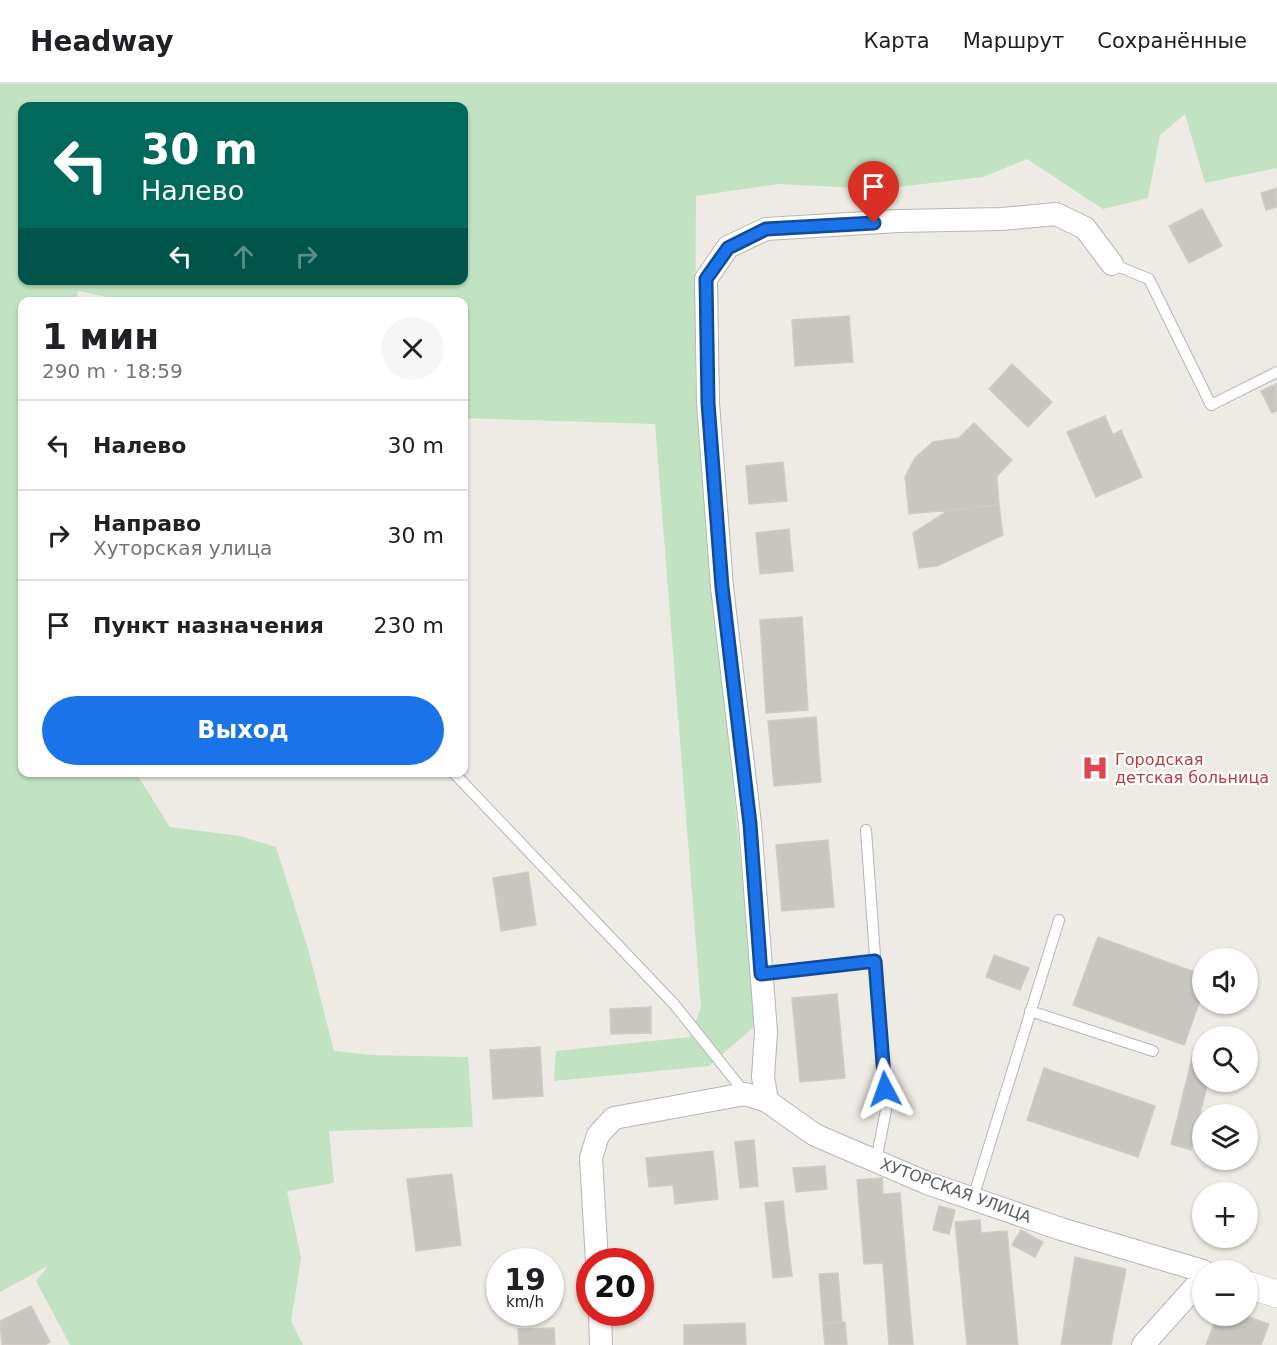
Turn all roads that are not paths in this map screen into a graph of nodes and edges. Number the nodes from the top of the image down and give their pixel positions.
1 (1112, 264) joint
2 (1277, 372) edge
3 (458, 777) edge
4 (866, 830) dead end
5 (1059, 920) dead end
6 (875, 961) junction
7 (761, 974) junction
8 (1030, 1011) junction
9 (1153, 1051) dead end
10 (745, 1094) junction
11 (767, 1101) junction
12 (876, 1161) junction
13 (973, 1198) junction
14 (596, 1248) edge
15 (1192, 1268) edge
16 (1258, 1288) edge
17 (1192, 1290) edge
18 (1277, 1294) edge
19 (601, 1326) edge
20 (602, 1345) edge
21 (1143, 1345) edge

1 - 2 lane
1 - 7 street
3 - 10 lane
4 - 6 lane
5 - 8 lane
6 - 7 lane
6 - 12 lane
7 - 11 street
8 - 9 lane
8 - 13 lane
10 - 11 street, ХУТОРСКАЯ УЛИЦА
10 - 14 street
11 - 12 street, ХУТОРСКАЯ УЛИЦА
12 - 13 street, ХУТОРСКАЯ УЛИЦА
13 - 15 street, ХУТОРСКАЯ УЛИЦА
16 - 18 street
17 - 21 street
19 - 20 street

